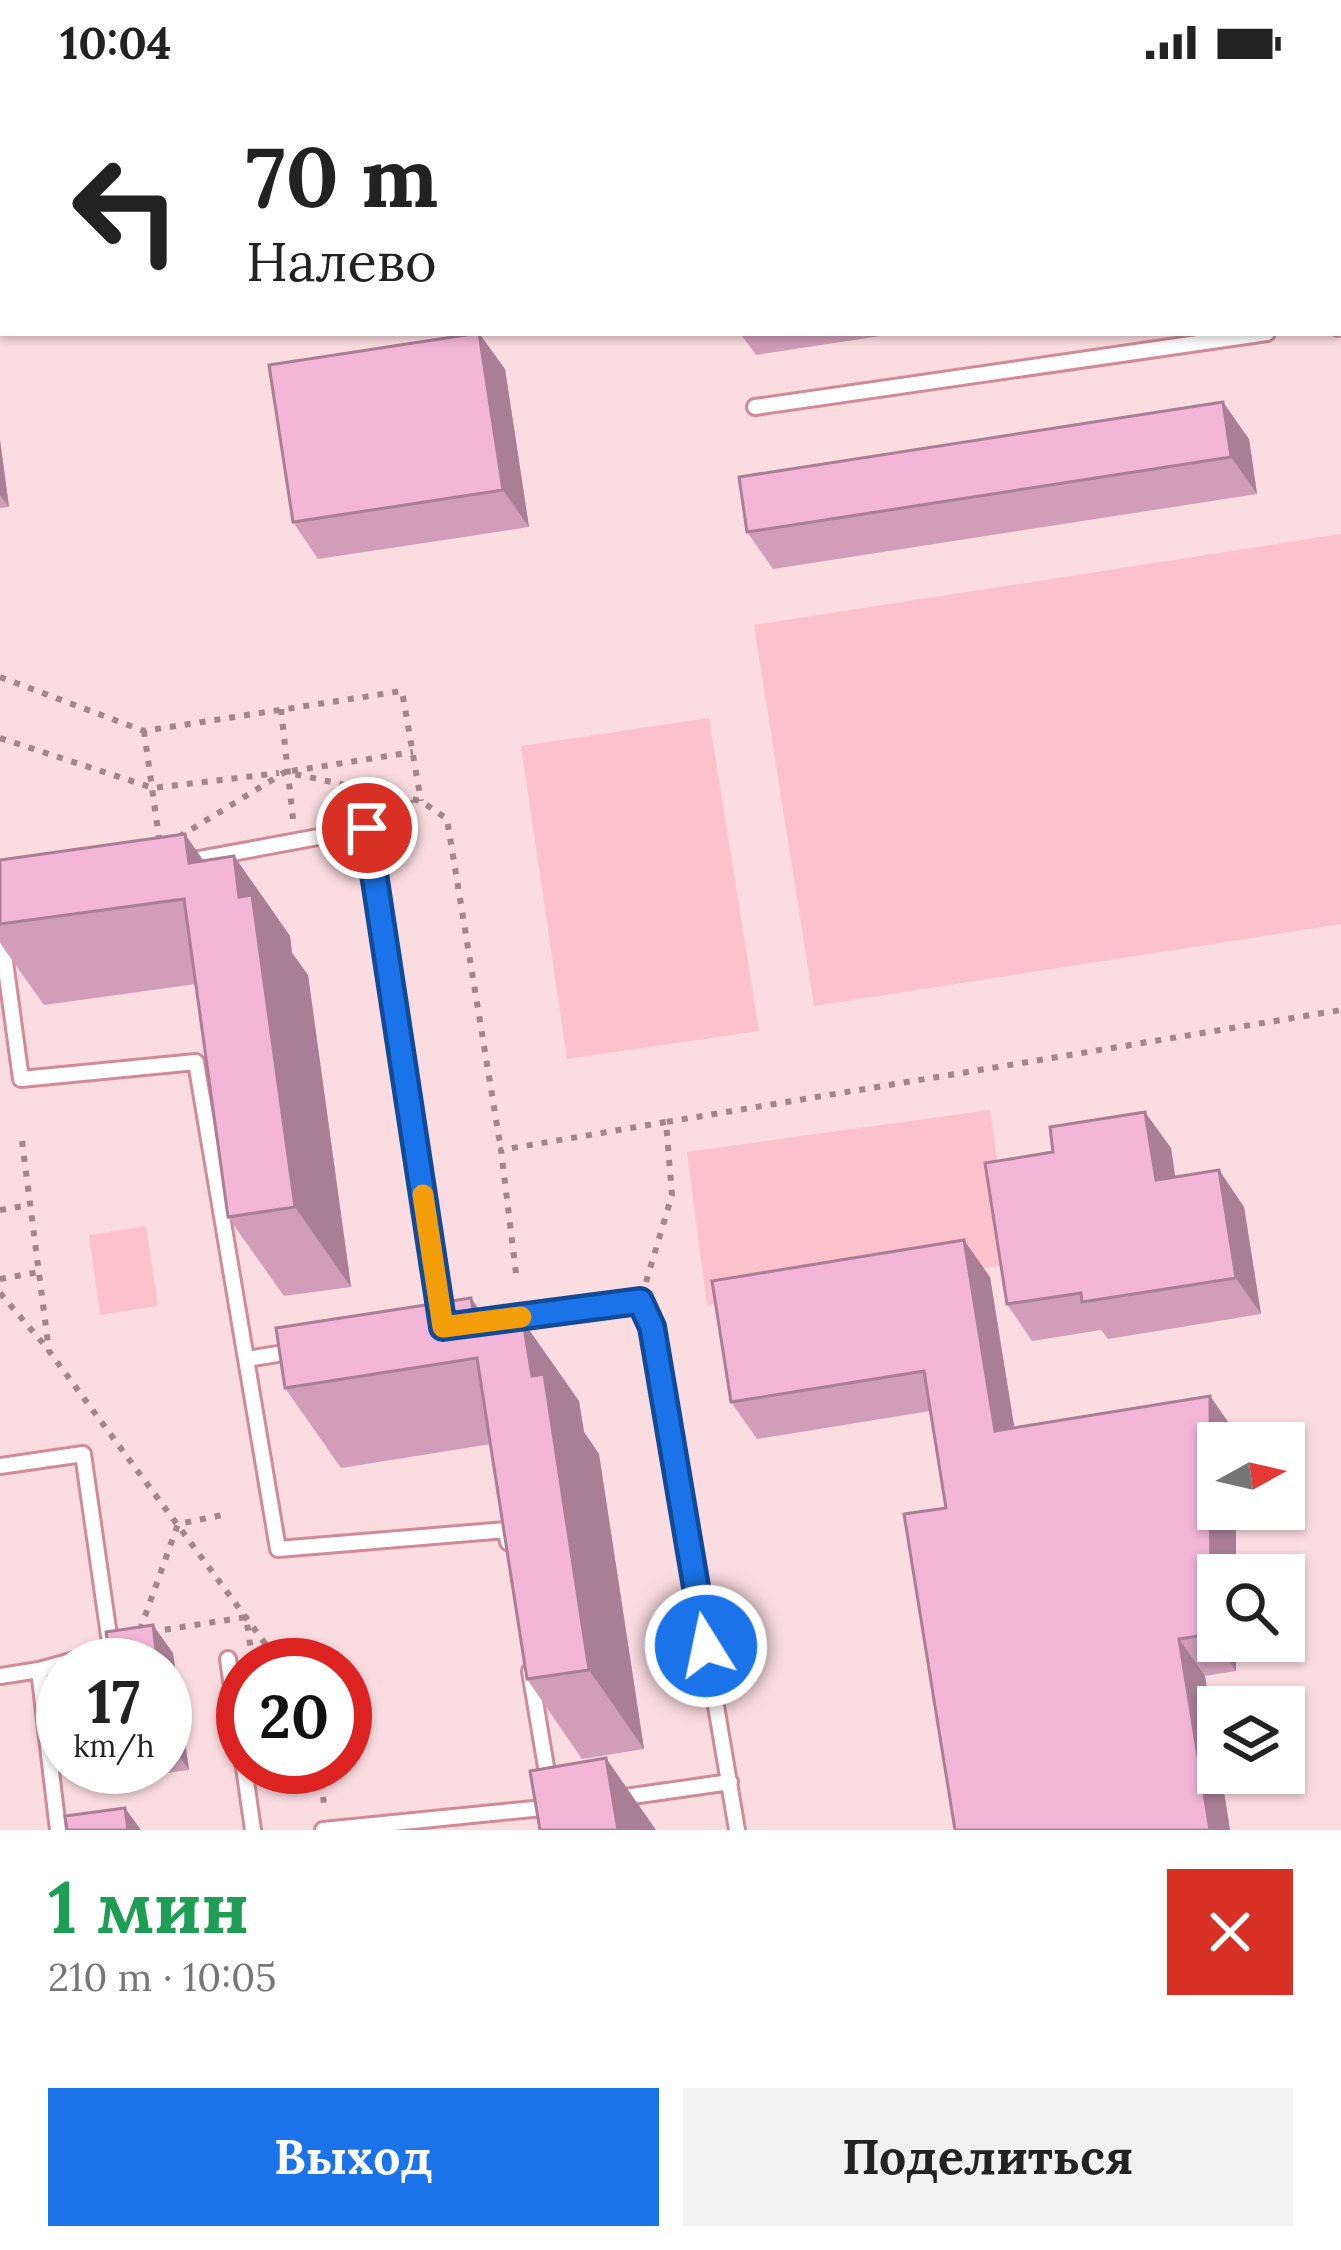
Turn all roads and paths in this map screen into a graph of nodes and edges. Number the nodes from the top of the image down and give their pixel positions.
1 (1247, 336) edge
2 (755, 407) dead end
3 (0, 677) edge
4 (281, 710) junction
5 (144, 731) junction
6 (0, 738) edge
7 (412, 752) junction
8 (285, 772) junction
9 (153, 788) junction
10 (421, 801) junction
11 (357, 813) dead end
12 (294, 824) dead end
13 (160, 866) edge
14 (2, 930) edge
15 (2, 947) edge
16 (1341, 1010) edge
17 (666, 1122) junction
18 (22, 1141) dead end
19 (501, 1150) junction
20 (30, 1204) junction
21 (0, 1210) edge
22 (39, 1272) junction
23 (516, 1273) dead end
24 (0, 1279) edge
25 (0, 1293) edge
26 (640, 1301) junction
27 (443, 1327) junction
28 (422, 1330) edge
29 (313, 1348) edge
30 (49, 1351) junction
31 (247, 1359) junction
32 (0, 1466) edge
33 (227, 1514) dead end
34 (178, 1524) junction
35 (510, 1553) edge
36 (247, 1617) junction
37 (109, 1638) edge
38 (250, 1638) edge
39 (262, 1638) edge
40 (525, 1645) edge
41 (36, 1670) edge
42 (0, 1676) edge
43 (730, 1782) junction
44 (54, 1794) edge
45 (247, 1794) edge
46 (322, 1794) edge
47 (597, 1801) edge
48 (575, 1804) edge
49 (553, 1807) junction
50 (58, 1830) edge
51 (253, 1830) edge
52 (325, 1830) edge
53 (556, 1830) edge
54 (737, 1830) edge

1 - 2 lane
3 - 5 path
4 - 5 path
4 - 7 path
4 - 8 path
5 - 9 path
6 - 9 path
7 - 8 path
7 - 10 path
8 - 9 path
8 - 9 path
8 - 10 path
8 - 12 path
10 - 11 path
10 - 19 path
13 - 27 lane
14 - 15 lane
15 - 31 lane
16 - 17 path
17 - 19 path
17 - 26 path
18 - 20 path
19 - 23 path
20 - 21 path
20 - 22 path
22 - 24 path
22 - 30 path
25 - 30 path
26 - 27 lane
26 - 43 lane
27 - 28 lane
29 - 31 lane
30 - 34 path
31 - 35 lane
32 - 37 lane
33 - 34 path
34 - 36 path
34 - 36 path
36 - 38 path
36 - 39 path
40 - 49 lane
41 - 42 lane
43 - 47 lane
43 - 54 lane
44 - 50 lane
45 - 51 lane
46 - 52 path
48 - 49 lane
49 - 52 lane
49 - 53 lane

